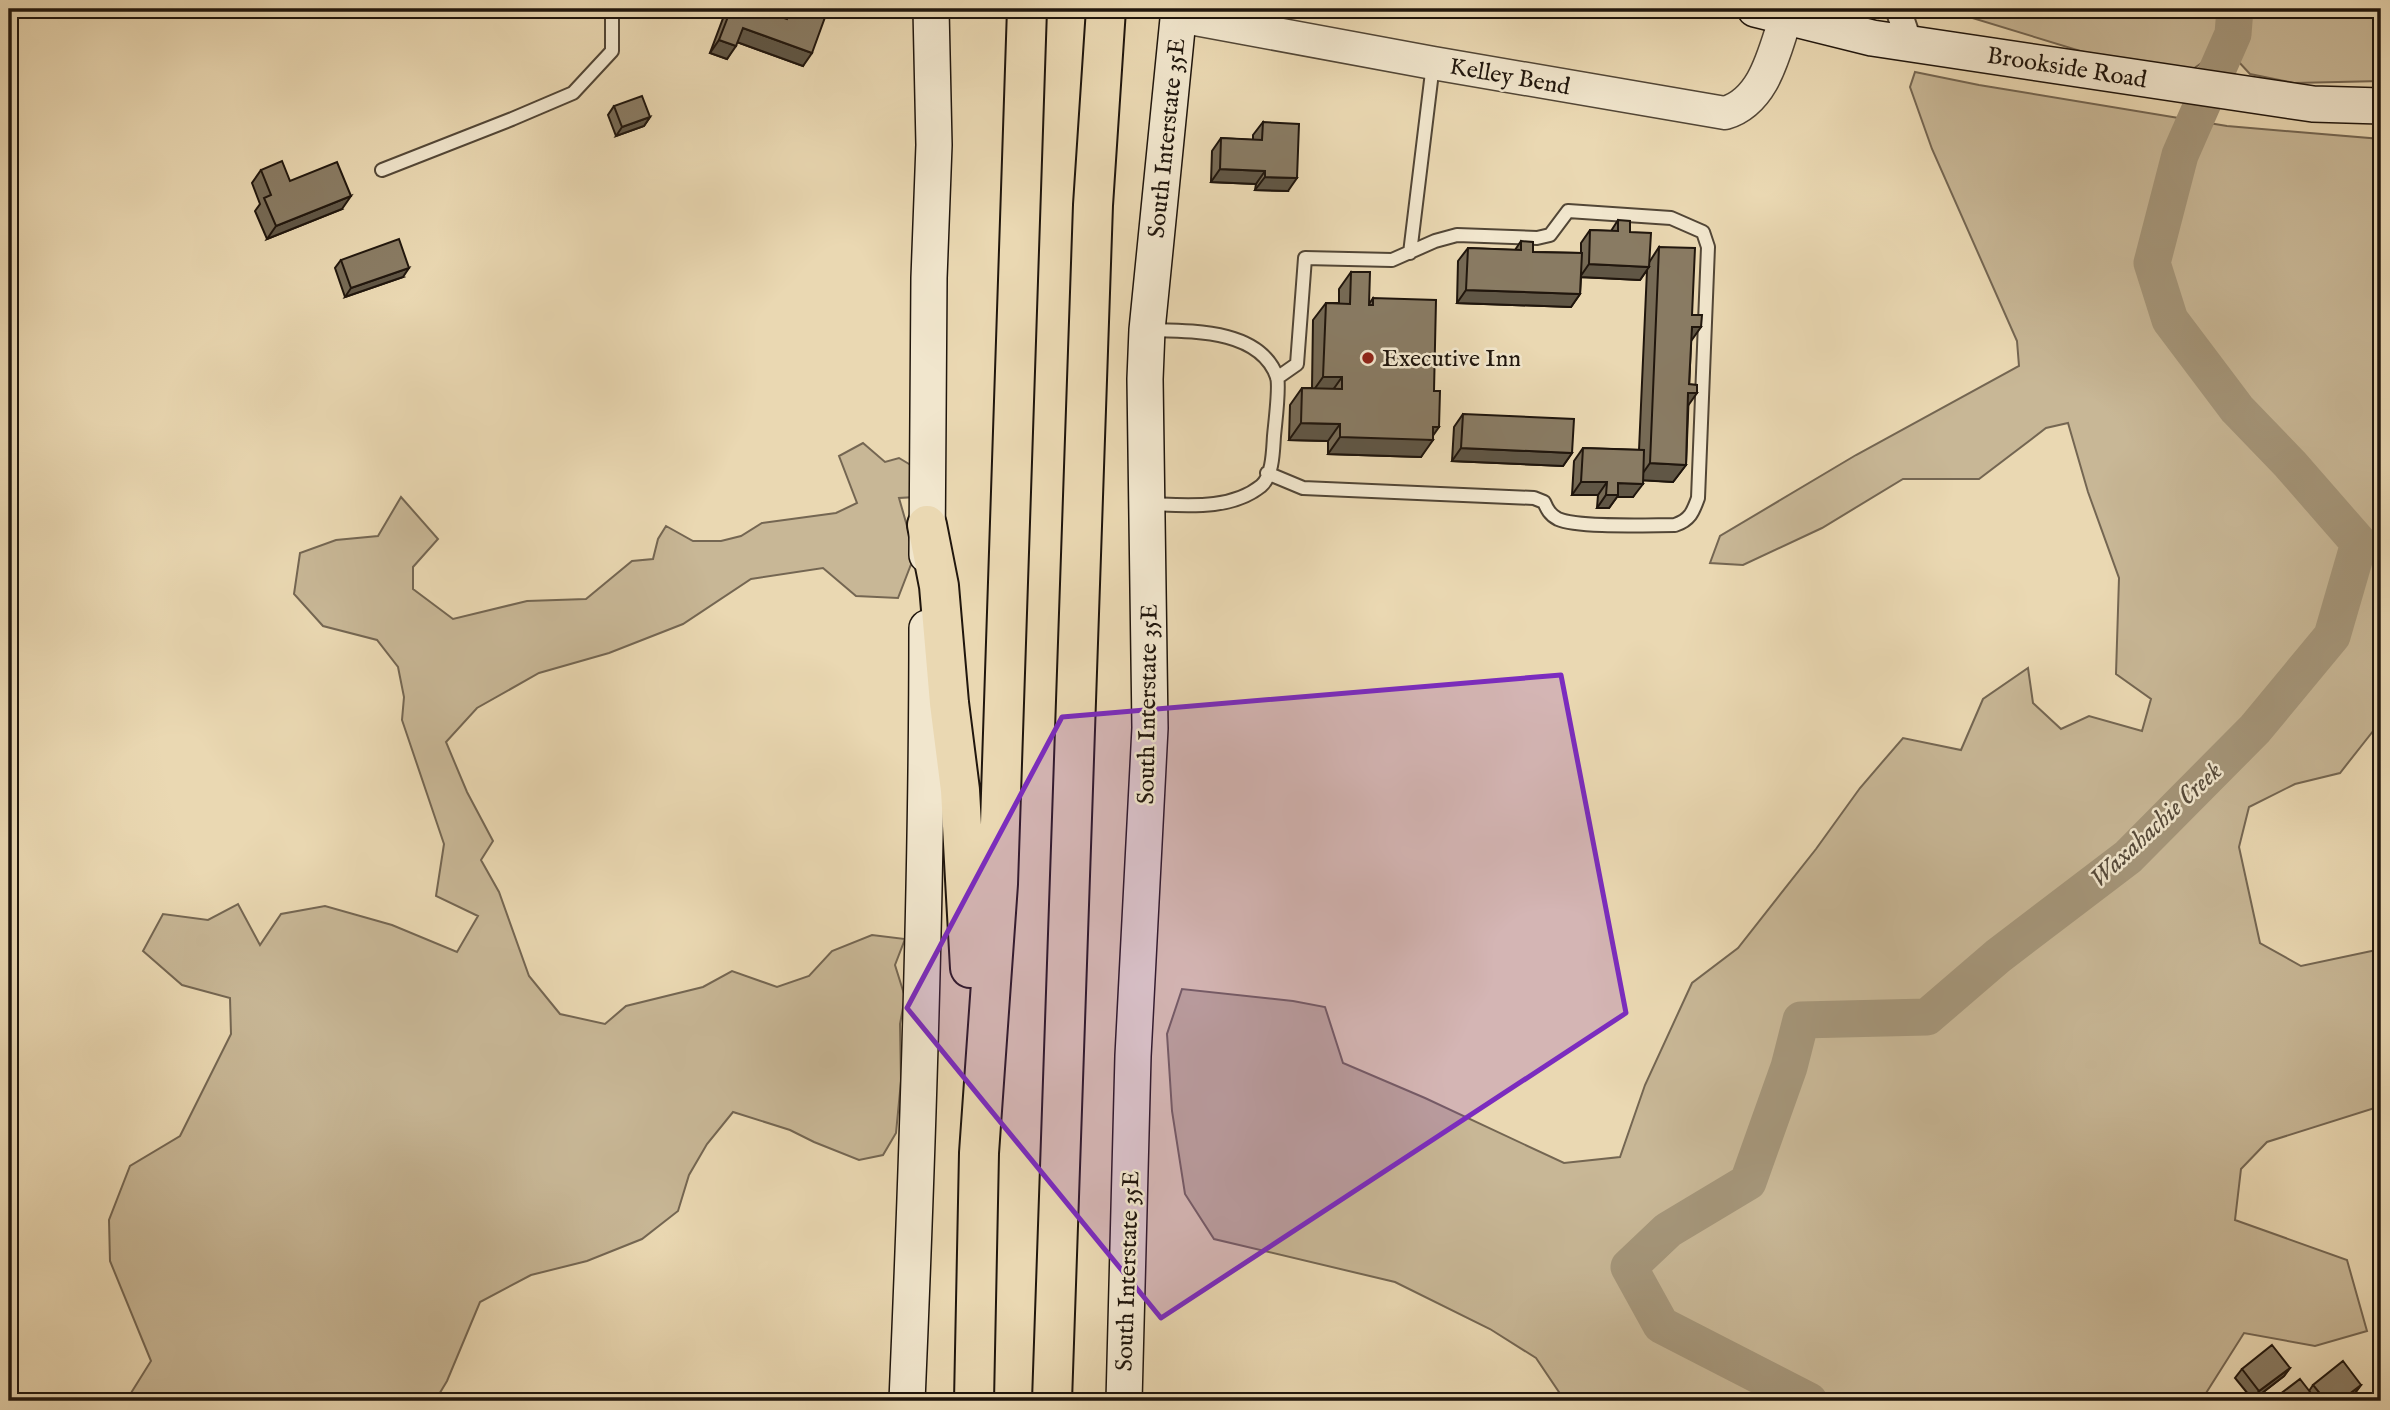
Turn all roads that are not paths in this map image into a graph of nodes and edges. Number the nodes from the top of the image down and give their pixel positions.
1 (612, 9) edge
2 (931, 9) edge
3 (1027, 9) edge
4 (1106, 9) edge
5 (1898, 9) edge
6 (1776, 11) edge
7 (1179, 12) edge
8 (1910, 44) junction
9 (1433, 63) junction
10 (2381, 106) edge
11 (382, 170) dead end
12 (1410, 253) junction
13 (1147, 330) junction
14 (1277, 378) junction
15 (1267, 473) junction
16 (1147, 504) junction
17 (927, 525) junction
18 (979, 1153) junction
19 (907, 1401) edge
20 (974, 1401) edge
21 (1052, 1401) edge
22 (1124, 1401) edge

1 - 11 lane
2 - 17 main road
3 - 18 highway
4 - 21 highway
5 - 8 street
6 - 8 main road, Brookside Road
6 - 9 street, Kelley Bend
7 - 9 street, Kelley Bend
7 - 13 main road, South Interstate 35E
8 - 10 main road, Brookside Road
9 - 12 lane
12 - 14 lane
12 - 15 lane
13 - 14 lane
13 - 16 main road, South Interstate 35E
14 - 15 lane
15 - 16 lane
16 - 22 main road, South Interstate 35E
17 - 18 highway
17 - 19 main road
18 - 20 highway

